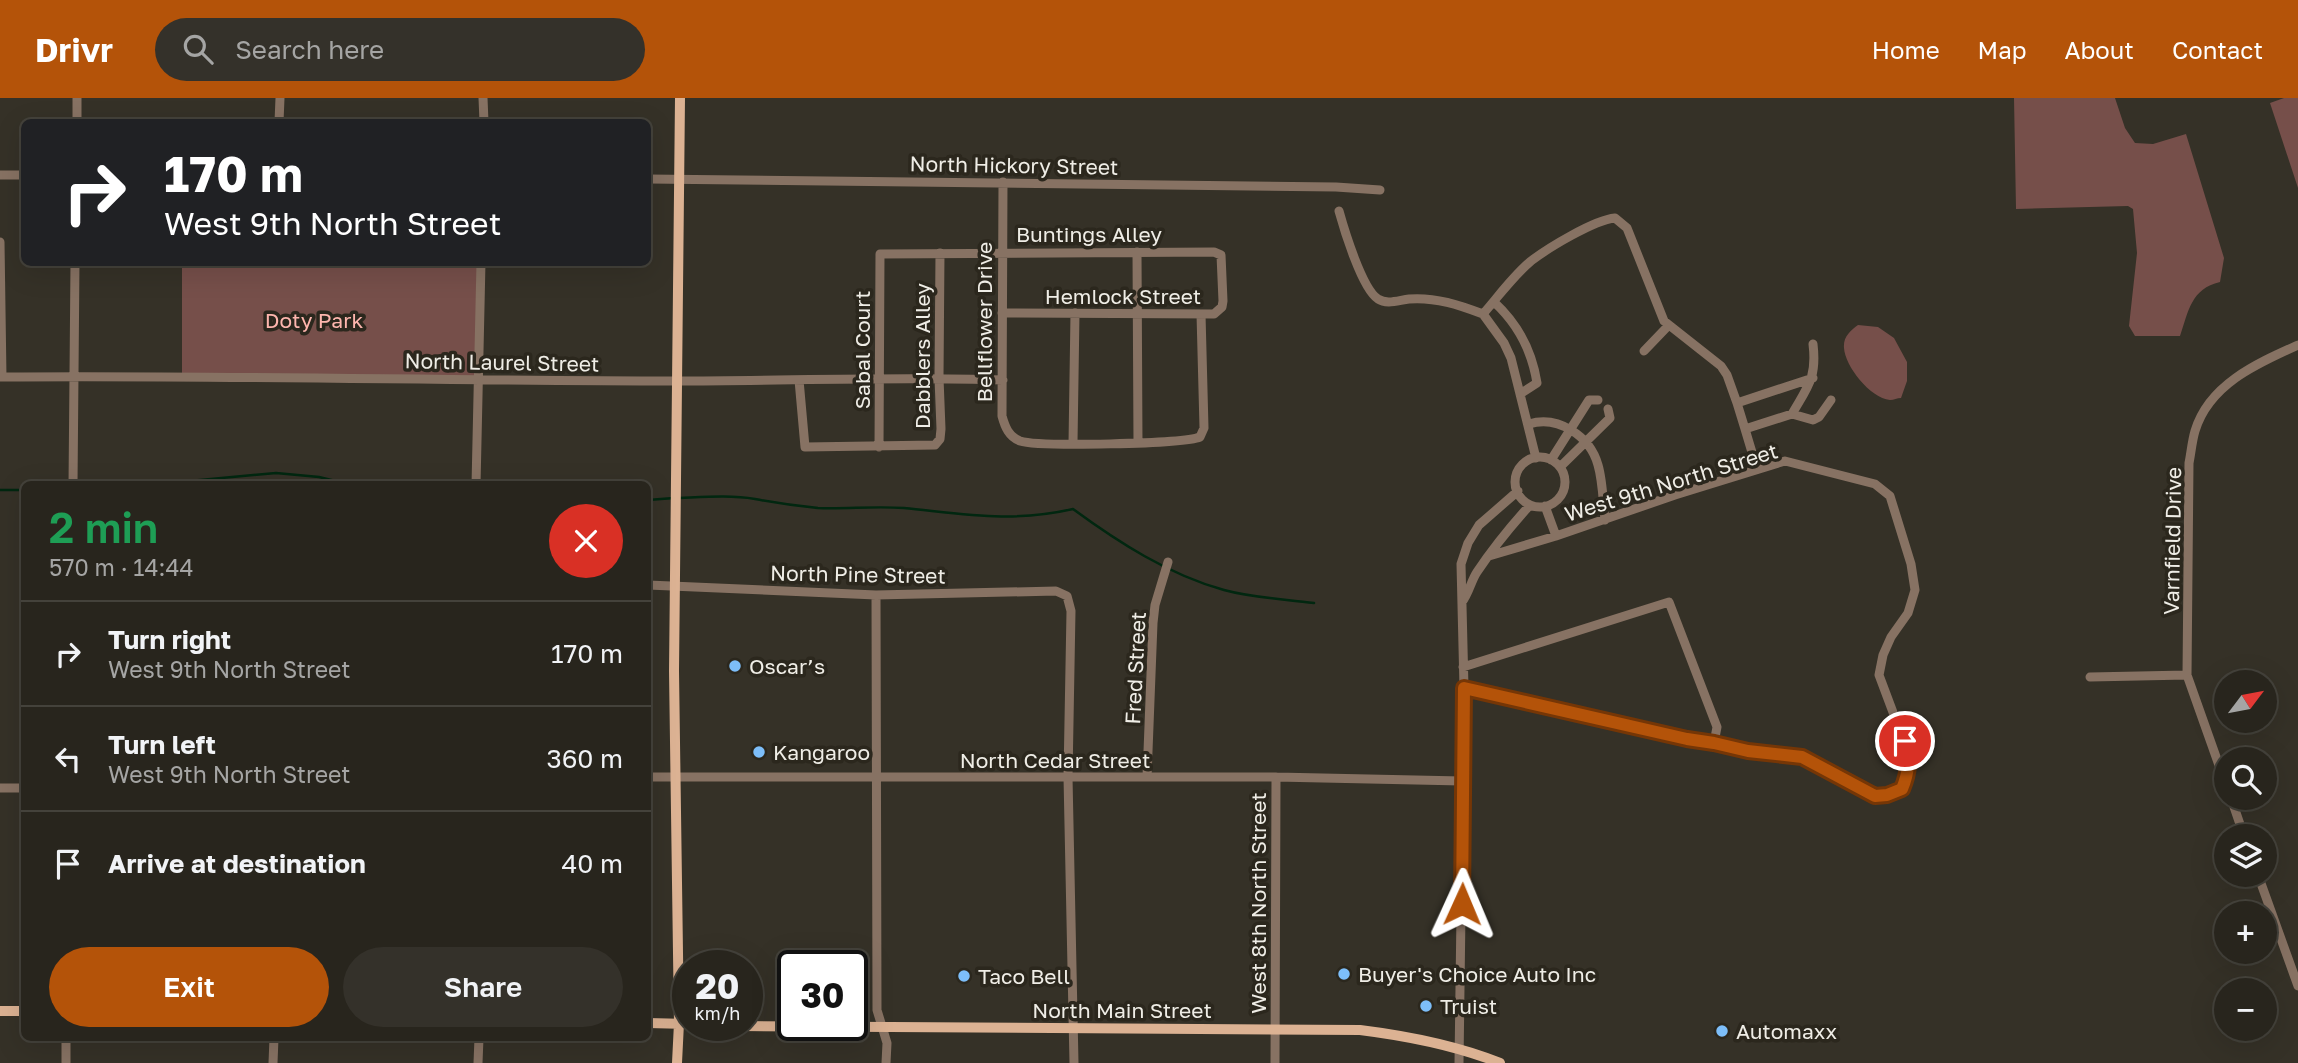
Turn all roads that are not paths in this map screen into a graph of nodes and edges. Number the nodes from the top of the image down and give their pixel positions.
1 (77, 98) edge
2 (280, 98) edge
3 (483, 98) edge
4 (680, 98) edge
5 (77, 119) edge
6 (279, 119) edge
7 (484, 119) edge
8 (0, 175) edge
9 (21, 175) edge
10 (651, 179) edge
11 (680, 179) junction
12 (1003, 182) junction
13 (1380, 190) dead end
14 (1339, 211) dead end
15 (0, 242) edge
16 (1002, 252) junction
17 (1137, 252) junction
18 (1214, 252) joint
19 (940, 253) junction
20 (880, 254) joint
21 (75, 266) edge
22 (481, 266) edge
23 (1494, 302) junction
24 (1002, 313) junction
25 (1075, 313) junction
26 (1137, 314) junction
27 (1201, 314) junction
28 (1483, 314) junction
29 (1668, 326) junction
30 (1813, 344) dead end
31 (2298, 345) edge
32 (1644, 351) dead end
33 (1, 377) edge
34 (74, 377) junction
35 (939, 378) junction
36 (1813, 378) junction
37 (479, 379) junction
38 (879, 379) junction
39 (799, 380) junction
40 (1003, 380) junction
41 (676, 381) junction
42 (1520, 394) junction
43 (1598, 400) dead end
44 (1831, 400) dead end
45 (1737, 403) junction
46 (1608, 409) dead end
47 (1792, 414) junction
48 (1528, 424) junction
49 (1570, 429) junction
50 (1745, 429) junction
51 (1073, 443) junction
52 (1138, 443) junction
53 (1586, 443) junction
54 (879, 447) junction
55 (1536, 458) junction
56 (1551, 460) junction
57 (1560, 467) junction
58 (1758, 469) junction
59 (73, 481) edge
60 (476, 481) edge
61 (1518, 491) junction
62 (1531, 505) junction
63 (1545, 506) junction
64 (1605, 520) junction
65 (1556, 536) junction
66 (1489, 556) junction
67 (1168, 562) dead end
68 (1461, 570) junction
69 (1475, 574) junction
70 (651, 585) edge
71 (675, 586) junction
72 (876, 595) junction
73 (1462, 602) junction
74 (1463, 667) junction
75 (2188, 676) junction
76 (2090, 677) dead end
77 (1464, 688) junction
78 (1714, 743) junction
79 (2214, 751) edge
80 (677, 775) junction
81 (651, 777) edge
82 (875, 777) junction
83 (1068, 777) junction
84 (1147, 777) junction
85 (1276, 777) junction
86 (1462, 781) junction
87 (0, 788) edge
88 (21, 788) edge
89 (2262, 887) edge
90 (681, 950) edge
91 (2298, 986) edge
92 (0, 1011) edge
93 (21, 1011) edge
94 (651, 1023) edge
95 (672, 1023) edge
96 (763, 1026) edge
97 (883, 1027) junction
98 (1074, 1029) junction
99 (1276, 1029) junction
100 (66, 1041) edge
101 (274, 1041) edge
102 (479, 1041) edge
103 (680, 1041) edge
104 (1459, 1048) junction
105 (66, 1063) edge
106 (273, 1063) edge
107 (478, 1063) edge
108 (677, 1063) edge
109 (887, 1063) edge
110 (1074, 1063) edge
111 (1275, 1063) edge
112 (1459, 1063) edge
113 (1500, 1063) edge

1 - 5 street
2 - 6 street
3 - 7 street
4 - 11 main road
8 - 9 street
10 - 11 street, North Hickory Street
11 - 12 street, North Hickory Street
11 - 41 main road
12 - 13 street, North Hickory Street
12 - 16 street, Bellflower Drive
14 - 28 street
15 - 33 street
16 - 17 street, Buntings Alley
16 - 19 street, Buntings Alley
16 - 24 street, Bellflower Drive
17 - 18 street, Buntings Alley
17 - 26 street
18 - 27 street, Hemlock Street
19 - 20 street, Buntings Alley
19 - 35 street, Dabblers Alley
20 - 38 street, Sabal Court
21 - 34 street
22 - 37 street
23 - 28 street
23 - 29 street
23 - 42 street
24 - 25 street, Hemlock Street
24 - 40 street, Bellflower Drive
25 - 26 street, Hemlock Street
25 - 51 street
26 - 27 street, Hemlock Street
26 - 52 street
27 - 52 street, Bellflower Drive
28 - 42 street
29 - 32 street
29 - 45 street
30 - 36 street
31 - 75 street, Varnfield Drive
33 - 34 street, North Laurel Street
34 - 37 street, North Laurel Street
34 - 59 street
35 - 38 street, North Laurel Street
35 - 40 street, North Laurel Street
35 - 54 street, Dabblers Alley
36 - 45 street
36 - 47 street
37 - 41 street, North Laurel Street
37 - 60 street
38 - 39 street, North Laurel Street
38 - 54 street, Sabal Court
39 - 41 street, North Laurel Street
39 - 54 street
40 - 51 street, Bellflower Drive
41 - 71 main road
42 - 48 street
43 - 49 street
44 - 47 street
45 - 50 street
46 - 53 street
47 - 50 street
48 - 49 street
48 - 55 street
49 - 53 street
49 - 56 street
50 - 58 street
51 - 52 street, Bellflower Drive
53 - 57 street
53 - 64 street
55 - 56 street
55 - 61 street
56 - 57 street
57 - 63 street
58 - 64 street, West 9th North Street
58 - 78 street, West 9th North Street
61 - 62 street
61 - 68 street
62 - 63 street
62 - 66 street
63 - 65 street
64 - 65 street, West 9th North Street
65 - 66 street, West 9th North Street
66 - 69 street
67 - 84 street, Fred Street
68 - 69 street
68 - 73 street
69 - 73 street
70 - 71 street, North Pine Street
71 - 72 street, North Pine Street
71 - 80 main road
72 - 82 street
72 - 83 street, North Pine Street
73 - 74 street
74 - 77 street
74 - 78 street
75 - 76 street
75 - 79 street, Varnfield Drive
77 - 78 street, West 9th North Street
77 - 86 street
80 - 81 street, North Cedar Street
80 - 82 street, North Cedar Street
80 - 90 main road
82 - 83 street, North Cedar Street
82 - 97 street
83 - 84 street, North Cedar Street
83 - 98 street
84 - 85 street, North Cedar Street
85 - 86 street, North Cedar Street
85 - 99 street, West 8th North Street
86 - 104 street
87 - 88 street
89 - 91 street
92 - 93 main road
94 - 95 main road
96 - 97 main road, North Main Street
97 - 98 main road, North Main Street
97 - 109 street
98 - 99 main road, North Main Street
98 - 110 street
99 - 104 main road, North Main Street
99 - 111 street, West 8th North Street
100 - 105 street
101 - 106 street
102 - 107 street
103 - 108 main road
104 - 112 street
104 - 113 main road, North Main Street

